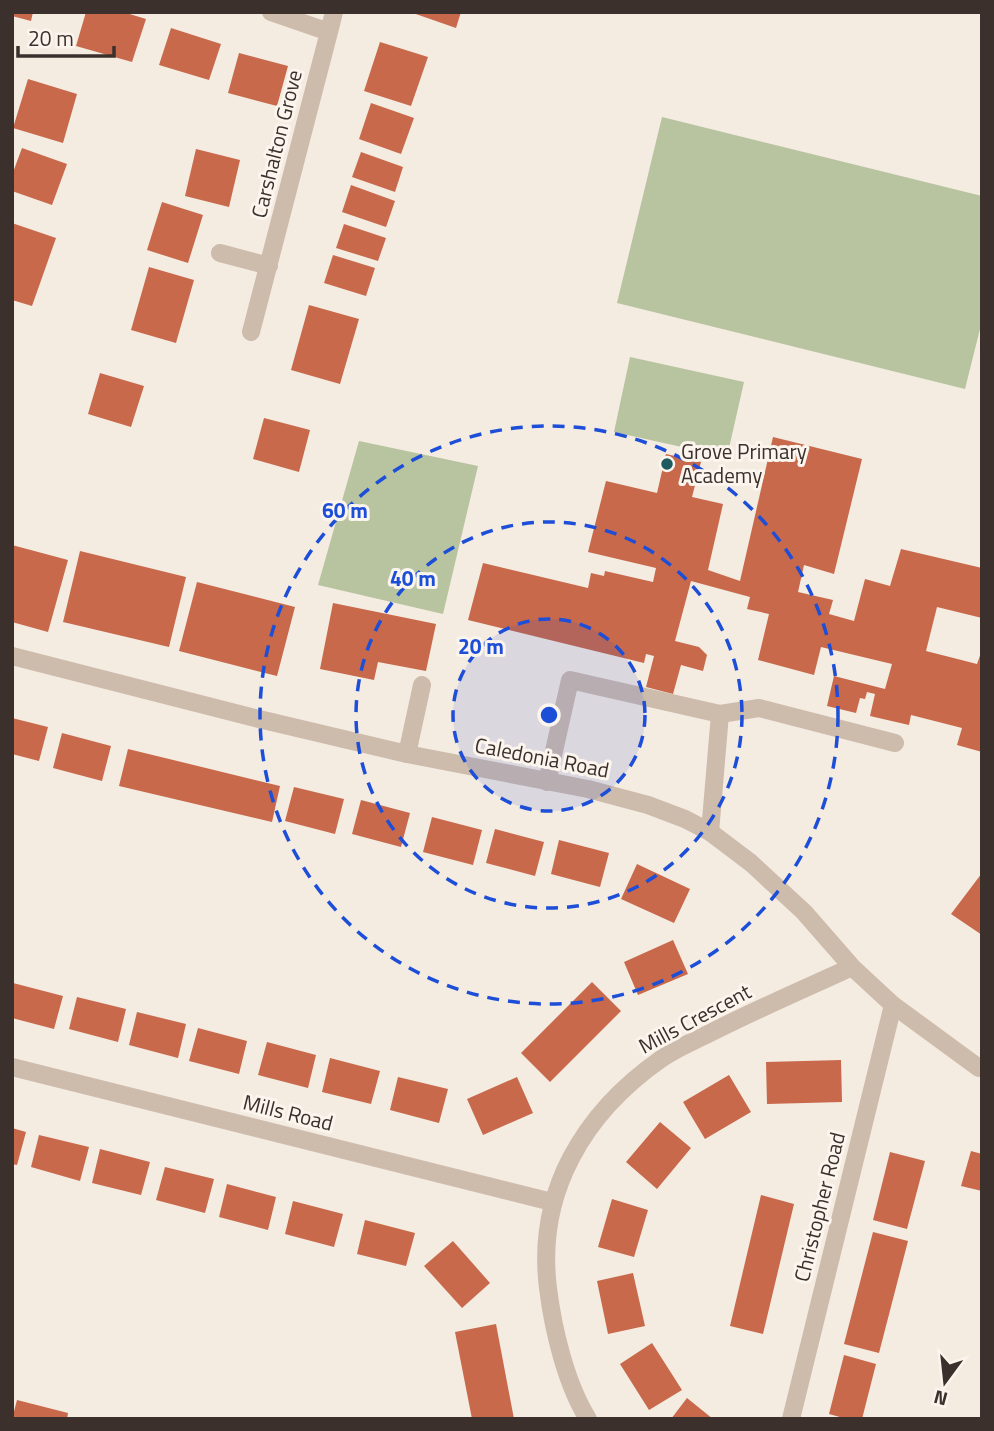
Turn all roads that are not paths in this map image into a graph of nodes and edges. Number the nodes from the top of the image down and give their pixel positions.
1 (271, 12) edge
2 (334, 12) edge
3 (328, 32) junction
4 (220, 253) dead end
5 (269, 266) junction
6 (251, 332) dead end
7 (12, 656) edge
8 (422, 685) dead end
9 (720, 714) junction
10 (895, 743) dead end
11 (407, 754) junction
12 (547, 782) junction
13 (710, 832) junction
14 (852, 967) junction
15 (893, 1005) junction
16 (12, 1067) edge
17 (979, 1068) dead end
18 (552, 1202) junction
19 (588, 1419) edge
20 (791, 1419) edge

1 - 3 street
2 - 3 street, Carshalton Grove
3 - 5 street, Carshalton Grove
4 - 5 street
5 - 6 street, Carshalton Grove
7 - 11 street, Caledonia Road
8 - 11 street
9 - 10 street
9 - 12 street
9 - 13 street
11 - 12 street, Caledonia Road
12 - 13 street, Caledonia Road
13 - 14 street, Caledonia Road
14 - 15 street, Caledonia Road
14 - 18 street, Mills Crescent
15 - 17 street, Caledonia Road
15 - 20 street, Christopher Road
16 - 18 street, Mills Road
18 - 19 street, Mills Crescent

